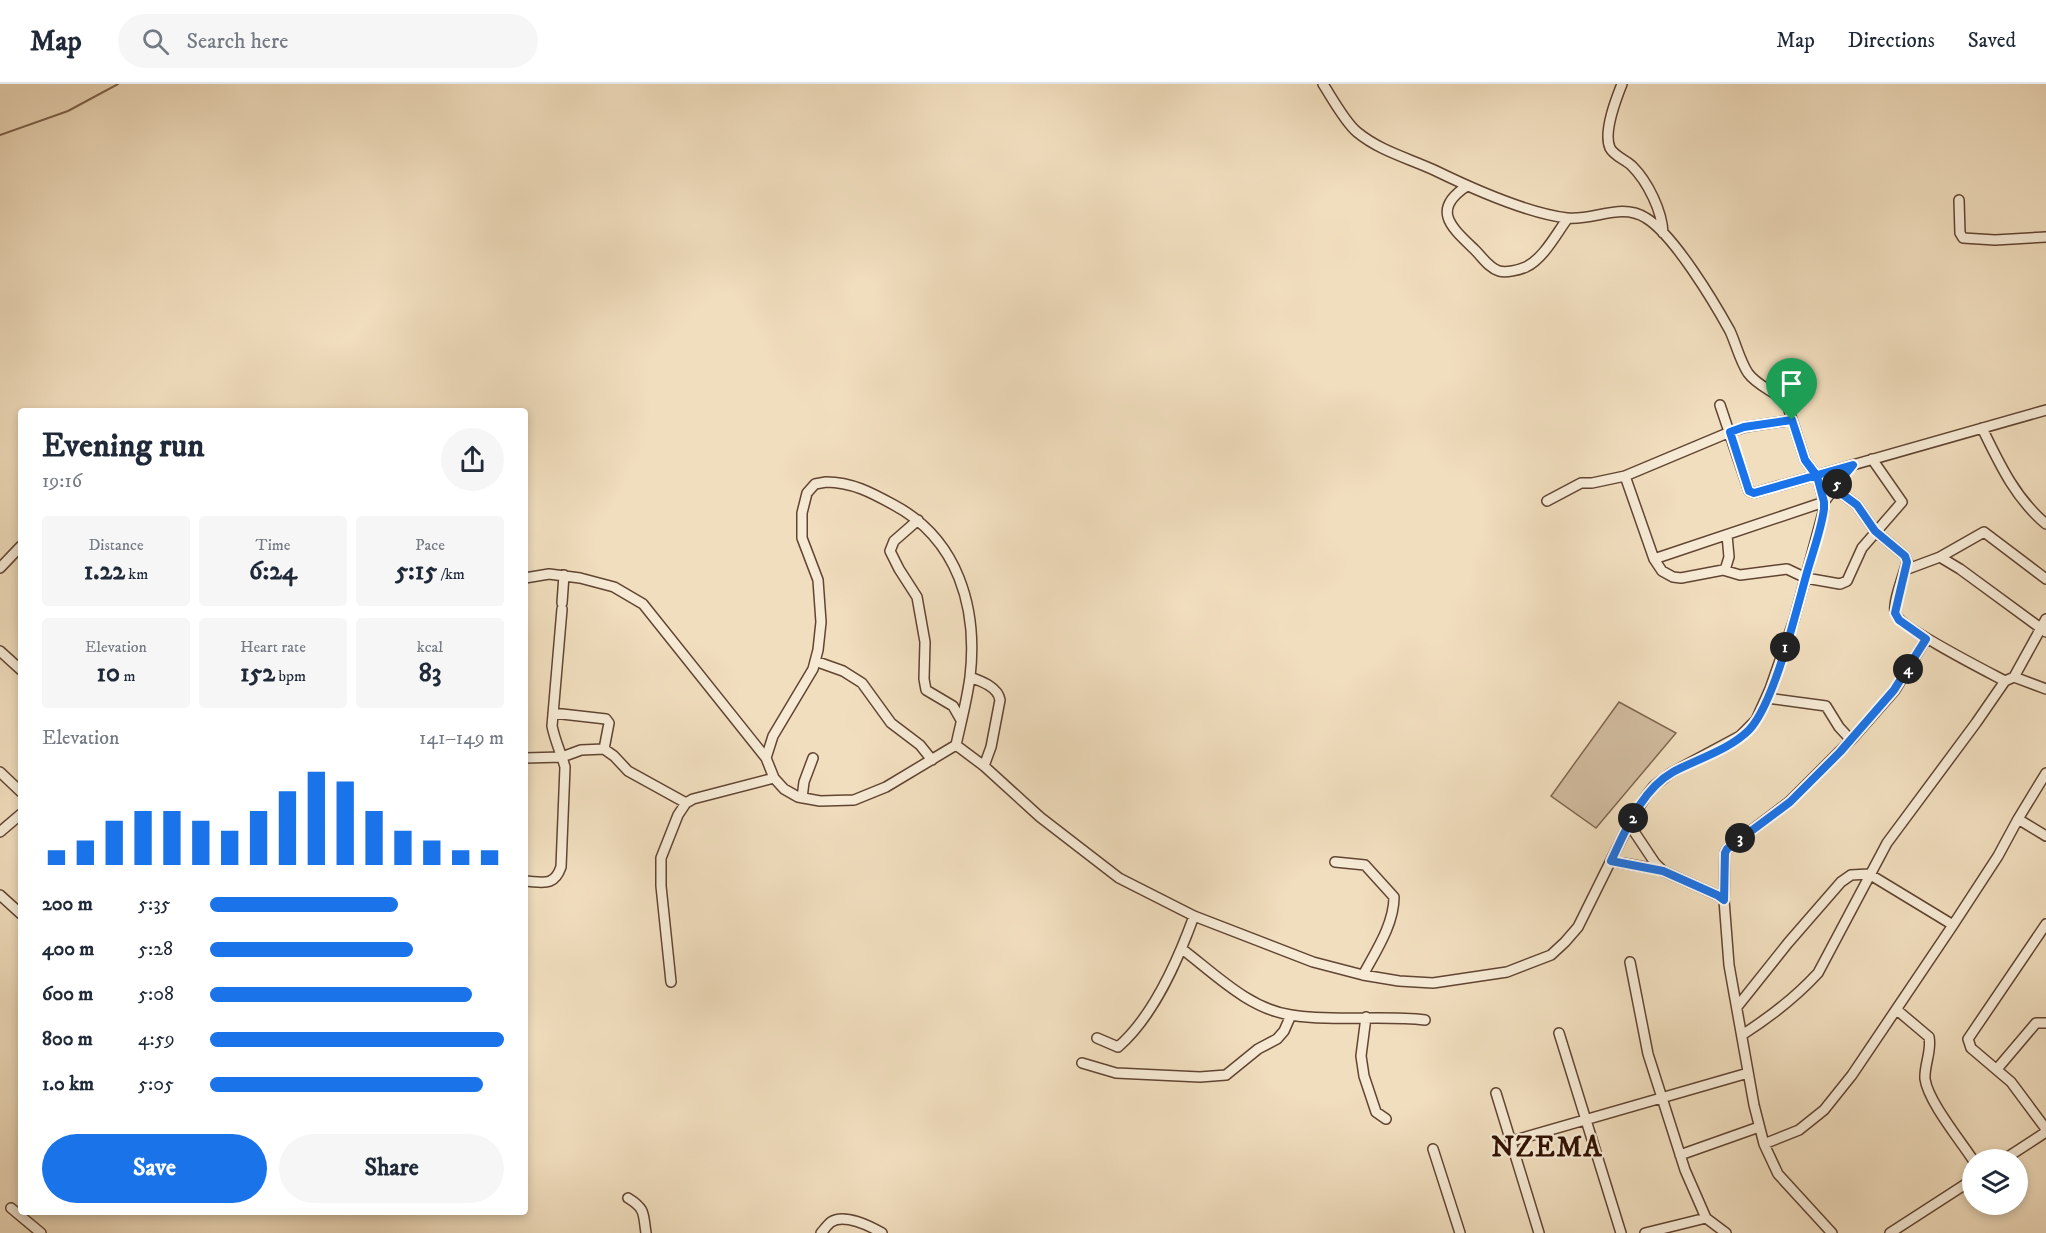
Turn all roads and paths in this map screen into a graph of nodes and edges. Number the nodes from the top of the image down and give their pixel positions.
1 (1323, 84) edge
2 (1622, 84) edge
3 (1467, 186) junction
4 (1959, 200) dead end
5 (1568, 218) junction
6 (1663, 233) junction
7 (2046, 237) edge
8 (1720, 405) dead end
9 (2046, 410) edge
10 (1792, 420) junction
11 (1982, 428) junction
12 (1730, 432) junction
13 (1872, 459) junction
14 (1853, 465) junction
15 (1625, 476) junction
16 (1817, 476) junction
17 (1834, 488) junction
18 (1547, 501) dead end
19 (1824, 502) junction
20 (918, 520) junction
21 (2046, 524) edge
22 (1875, 531) junction
23 (1727, 535) junction
24 (18, 549) edge
25 (1940, 556) junction
26 (1654, 559) junction
27 (0, 568) edge
28 (1725, 570) junction
29 (1905, 570) junction
30 (564, 575) junction
31 (528, 578) edge
32 (1806, 578) junction
33 (2046, 579) edge
34 (2046, 619) edge
35 (2043, 630) edge
36 (1926, 639) junction
37 (0, 651) edge
38 (815, 661) junction
39 (18, 664) edge
40 (2014, 676) junction
41 (970, 677) junction
42 (2005, 681) junction
43 (2045, 688) edge
44 (1767, 698) junction
45 (553, 713) junction
46 (962, 720) junction
47 (1851, 740) junction
48 (956, 745) junction
49 (604, 749) junction
50 (562, 757) junction
51 (528, 758) edge
52 (766, 758) junction
53 (813, 758) dead end
54 (932, 760) junction
55 (984, 766) junction
56 (0, 772) edge
57 (2046, 773) edge
58 (774, 778) junction
59 (18, 789) edge
60 (802, 798) junction
61 (686, 803) junction
62 (18, 817) edge
63 (2018, 819) junction
64 (1629, 824) junction
65 (0, 832) edge
66 (2046, 836) edge
67 (1611, 861) junction
68 (1335, 862) dead end
69 (1663, 871) junction
70 (1869, 874) junction
71 (528, 881) edge
72 (0, 895) edge
73 (1724, 900) junction
74 (18, 911) edge
75 (1194, 916) junction
76 (2046, 924) edge
77 (1953, 925) junction
78 (1182, 949) junction
79 (1630, 962) dead end
80 (1364, 975) junction
81 (671, 982) dead end
82 (1737, 1007) junction
83 (1897, 1010) junction
84 (1291, 1016) junction
85 (1366, 1017) junction
86 (1425, 1020) dead end
87 (2046, 1023) edge
88 (1559, 1033) dead end
89 (1742, 1035) junction
90 (1097, 1038) dead end
91 (1082, 1063) dead end
92 (1997, 1070) junction
93 (1748, 1073) junction
94 (1496, 1093) dead end
95 (1662, 1099) junction
96 (1386, 1119) dead end
97 (1587, 1121) junction
98 (1759, 1127) junction
99 (2046, 1130) edge
100 (1512, 1141) junction
101 (1764, 1144) junction
102 (1433, 1149) dead end
103 (1966, 1149) edge
104 (2019, 1149) edge
105 (1680, 1155) junction
106 (1962, 1186) edge
107 (628, 1198) dead end
108 (10, 1208) dead end
109 (18, 1214) edge
110 (19, 1215) edge
111 (1706, 1218) junction
112 (41, 1233) edge
113 (646, 1233) edge
114 (821, 1233) edge
115 (882, 1233) edge
116 (1460, 1233) edge
117 (1539, 1233) edge
118 (1621, 1233) edge
119 (1645, 1233) edge
120 (1726, 1233) edge
121 (1832, 1233) edge
122 (1890, 1233) edge

1 - 3 street
2 - 6 street
3 - 5 street
3 - 5 street
4 - 7 street
5 - 6 street
6 - 10 street
8 - 12 street
9 - 11 street
10 - 12 street
10 - 16 street
11 - 13 street
11 - 21 street
12 - 15 street
12 - 16 street
13 - 14 street
13 - 22 street
14 - 16 street
14 - 17 street
15 - 18 street
15 - 26 street
16 - 19 street
17 - 19 street
17 - 22 street
19 - 23 street
19 - 32 street
20 - 38 street
20 - 41 street
20 - 46 street
22 - 29 street
22 - 32 street
23 - 26 street
23 - 28 street
24 - 27 street
25 - 29 street
25 - 33 street
25 - 35 street
26 - 28 street
28 - 32 street
29 - 36 street
30 - 31 street
30 - 45 street
30 - 52 street
32 - 44 street
34 - 35 street
35 - 40 street
36 - 42 street
36 - 47 street
37 - 39 street
38 - 52 street
38 - 54 street
40 - 42 street
40 - 43 street
41 - 46 street
41 - 55 street
42 - 70 street
44 - 47 street
44 - 64 street
45 - 49 street
45 - 50 street
46 - 48 street
47 - 73 street
48 - 54 street
48 - 55 street
49 - 50 street
49 - 61 street
50 - 51 street
50 - 71 street
52 - 58 street
53 - 60 street
54 - 60 street
55 - 75 street
56 - 59 street
57 - 63 street
58 - 60 street
58 - 61 street
61 - 81 street
62 - 65 street
63 - 66 street
63 - 77 street
64 - 67 street
64 - 69 street
67 - 69 street
67 - 80 street
68 - 80 street
69 - 73 street
70 - 77 street
70 - 82 street
70 - 89 street
72 - 74 street
73 - 82 street
75 - 78 street
75 - 80 street
76 - 92 street
77 - 83 street
78 - 84 street
78 - 90 street
79 - 95 street
82 - 89 street
83 - 101 street
83 - 103 street
84 - 85 street
84 - 91 street
85 - 86 street
85 - 96 street
87 - 92 street
88 - 97 street
89 - 93 street
92 - 99 street
93 - 95 street
93 - 98 street
94 - 100 street
95 - 97 street
95 - 105 street
97 - 100 street
97 - 118 street
98 - 101 street
98 - 105 street
99 - 104 street
100 - 117 street
101 - 121 street
102 - 116 street
105 - 111 street
106 - 122 street
107 - 113 street
108 - 109 street
110 - 112 street
111 - 119 street
111 - 120 street
114 - 115 street

